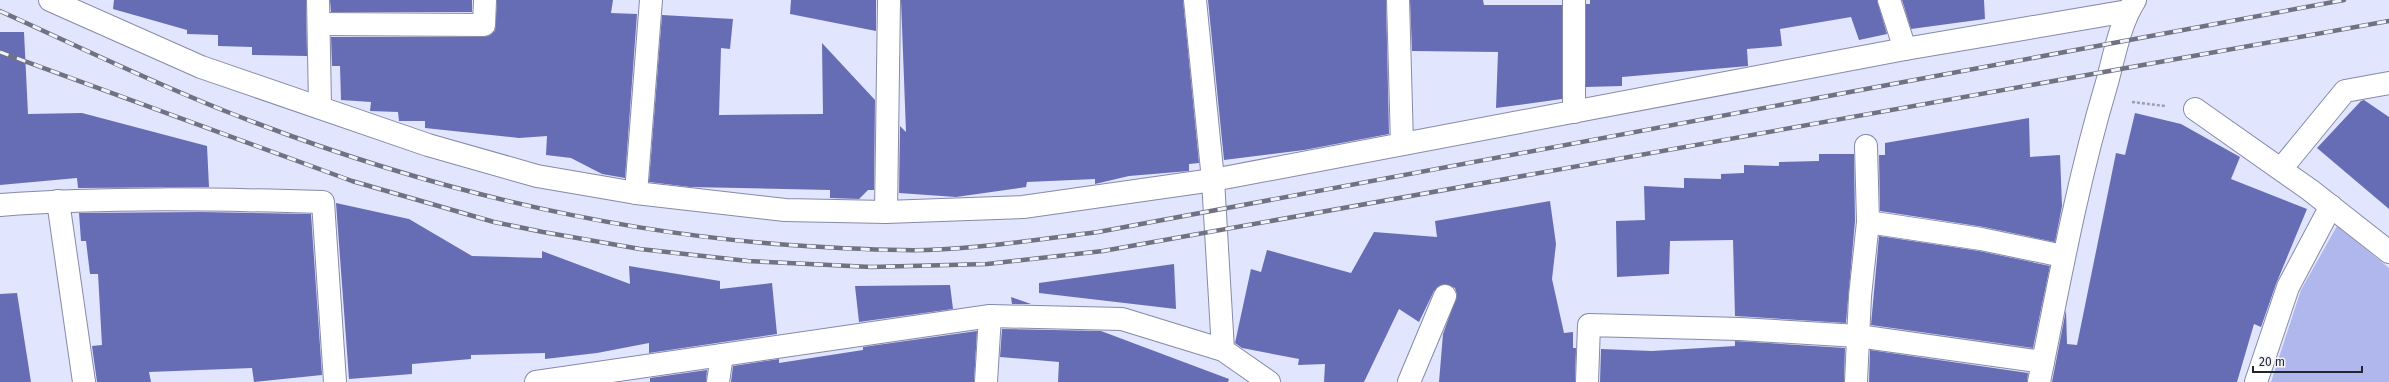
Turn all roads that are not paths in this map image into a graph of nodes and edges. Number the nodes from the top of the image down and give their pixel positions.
1 (50, 0) edge
2 (318, 0) edge
3 (485, 0) edge
4 (651, 0) edge
5 (889, 0) edge
6 (1195, 0) edge
7 (1398, 0) edge
8 (1574, 0) edge
9 (1889, 0) edge
10 (2132, 5) edge
11 (319, 24) junction
12 (1905, 49) junction
13 (2389, 83) edge
14 (320, 106) junction
15 (2195, 109) road end
16 (1574, 112) junction
17 (1402, 144) junction
18 (1866, 146) dead end
19 (2281, 169) junction
20 (1213, 180) junction
21 (636, 193) junction
22 (58, 201) junction
23 (0, 205) edge
24 (2331, 206) junction
25 (886, 212) junction
26 (1868, 222) junction
27 (2389, 252) edge
28 (2063, 256) junction
29 (1445, 296) dead end
30 (990, 316) junction
31 (1858, 336) junction
32 (1224, 350) junction
33 (722, 355) junction
34 (2041, 372) edge
35 (549, 381) edge
36 (84, 382) edge
37 (335, 382) edge
38 (718, 382) edge
39 (986, 382) edge
40 (1269, 382) edge
41 (1409, 382) edge
42 (1587, 382) edge
43 (1856, 382) edge
44 (2256, 382) edge

1 - 14 street
2 - 11 street
3 - 11 street
4 - 21 street
5 - 25 street
6 - 20 street
7 - 17 street
8 - 16 street
9 - 12 street
10 - 12 street
10 - 28 street
11 - 14 street
12 - 16 street
13 - 19 street
14 - 21 street
15 - 19 street
16 - 17 street
17 - 20 street
18 - 26 street
19 - 24 street
20 - 25 street
20 - 32 street
21 - 25 street
22 - 23 street
22 - 36 street
22 - 37 street
24 - 27 street
24 - 44 street
26 - 28 street
26 - 31 street
28 - 34 street
29 - 41 street
30 - 32 street
30 - 33 street
30 - 39 street
31 - 34 street
31 - 42 street
31 - 43 street
32 - 40 street
33 - 35 street
33 - 38 street

